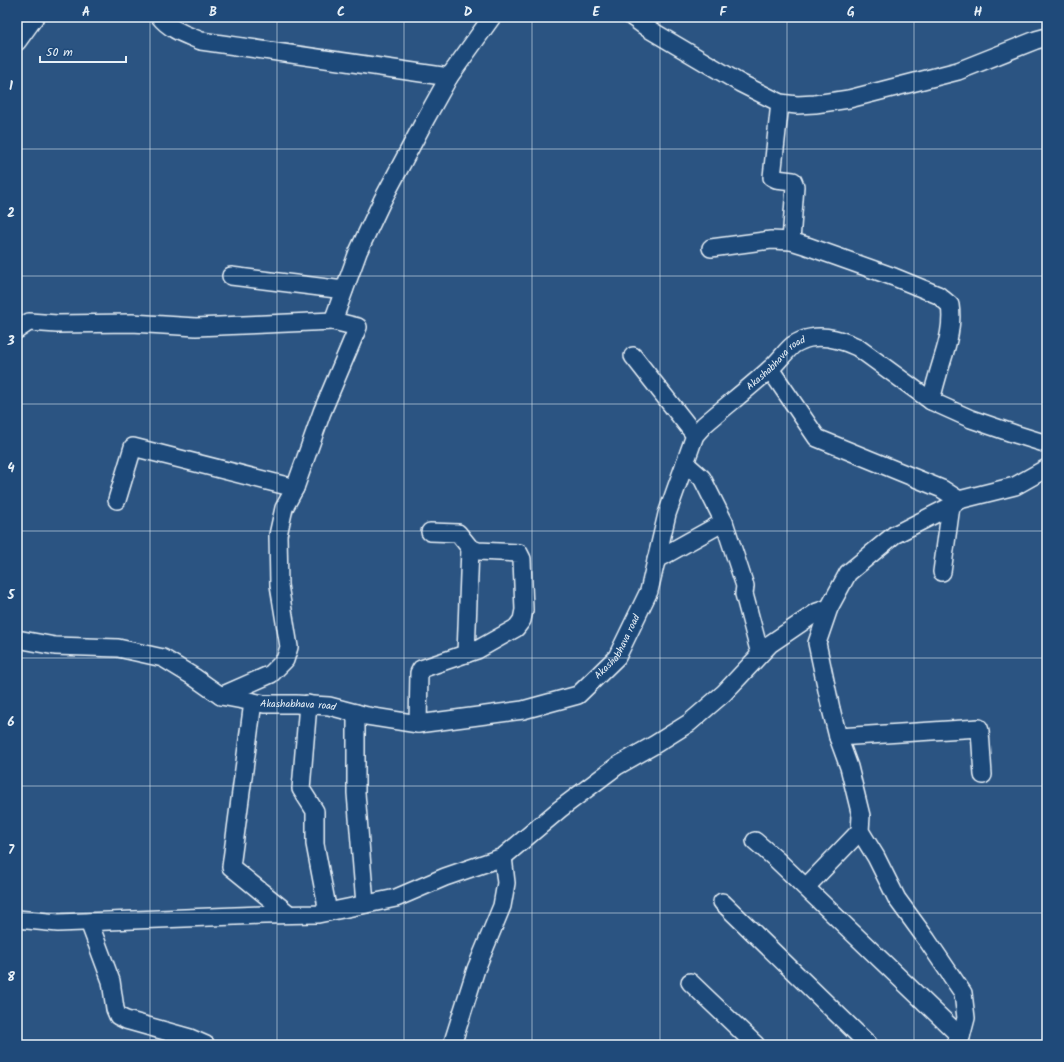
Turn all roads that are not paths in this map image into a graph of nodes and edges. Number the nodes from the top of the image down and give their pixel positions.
1 (35, 17) edge
2 (160, 17) edge
3 (492, 17) edge
4 (632, 17) edge
5 (1047, 37) edge
6 (17, 42) edge
7 (449, 77) junction
8 (780, 103) junction
9 (791, 242) junction
10 (711, 248) dead end
11 (231, 276) dead end
12 (344, 290) junction
13 (333, 321) junction
14 (17, 330) edge
15 (633, 356) dead end
16 (770, 369) junction
17 (931, 401) junction
18 (695, 435) junction
19 (1047, 444) edge
20 (685, 463) junction
21 (1047, 468) edge
22 (295, 488) junction
23 (117, 500) dead end
24 (955, 503) junction
25 (724, 522) junction
26 (430, 532) dead end
27 (470, 548) junction
28 (656, 560) junction
29 (942, 572) dead end
30 (829, 608) junction
31 (17, 639) edge
32 (466, 654) junction
33 (760, 654) junction
34 (221, 696) junction
35 (253, 702) junction
36 (308, 704) junction
37 (356, 713) junction
38 (418, 724) junction
39 (838, 737) junction
40 (983, 775) dead end
41 (860, 831) junction
42 (755, 840) dead end
43 (503, 857) junction
44 (806, 887) junction
45 (722, 902) dead end
46 (365, 904) junction
47 (328, 912) junction
48 (289, 914) junction
49 (17, 919) edge
50 (89, 922) junction
51 (690, 982) dead end
52 (957, 1041) edge
53 (206, 1045) edge
54 (452, 1045) edge
55 (756, 1045) edge
56 (869, 1045) edge

1 - 6 street
2 - 7 street
3 - 7 street
4 - 8 street
5 - 8 street
7 - 12 street
8 - 9 street
9 - 10 street
9 - 17 street
11 - 12 street
12 - 13 street
13 - 14 street
13 - 22 street
15 - 18 street
16 - 17 street, Akashabhava road
16 - 18 street, Akashabhava road
16 - 24 street
17 - 19 street, Akashabhava road
18 - 20 street, Akashabhava road
20 - 25 street
20 - 28 street, Akashabhava road
21 - 24 street
22 - 23 street
22 - 34 street
24 - 29 street
24 - 30 street
25 - 28 street
25 - 33 street
26 - 27 street
27 - 32 street
27 - 32 street
28 - 38 street, Akashabhava road
30 - 33 street
30 - 39 street
31 - 34 street, Akashabhava road
32 - 38 street
33 - 43 street
34 - 35 street, Akashabhava road
35 - 36 street, Akashabhava road
35 - 48 street
36 - 37 street, Akashabhava road
36 - 47 street
37 - 38 street, Akashabhava road
37 - 46 street
39 - 40 street
39 - 41 street
41 - 44 street
41 - 52 street
42 - 44 street
43 - 46 street
43 - 54 street
44 - 52 street
45 - 56 street
46 - 47 street
47 - 48 street
48 - 50 street
49 - 50 street
50 - 53 street
51 - 55 street

